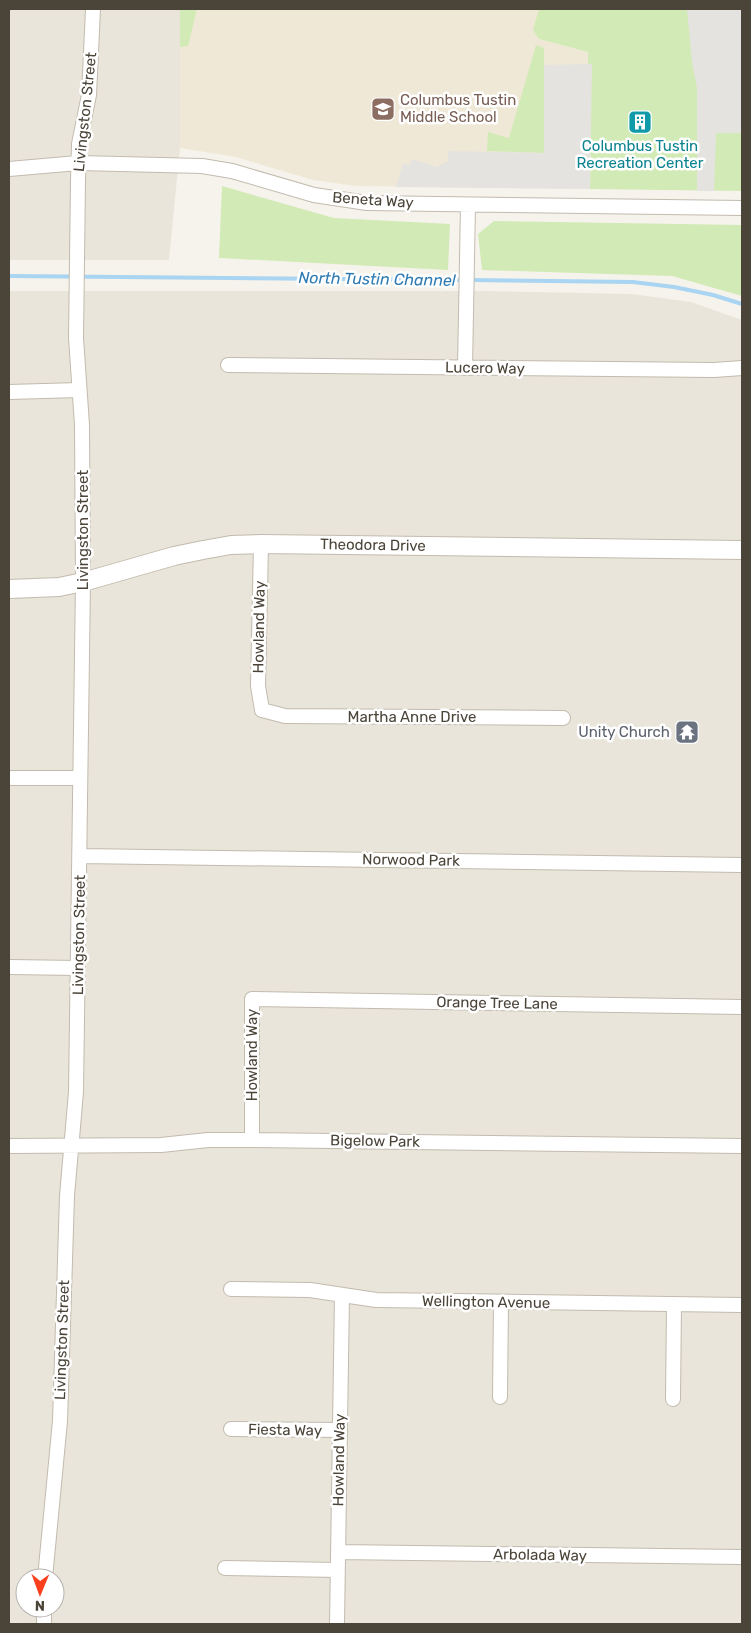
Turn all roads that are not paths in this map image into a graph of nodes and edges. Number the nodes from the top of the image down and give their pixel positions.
1 (93, 9) edge
2 (78, 163) junction
3 (9, 169) edge
4 (468, 205) junction
5 (742, 208) edge
6 (228, 365) dead end
7 (465, 368) junction
8 (742, 368) edge
9 (79, 390) junction
10 (9, 392) edge
11 (261, 544) junction
12 (742, 550) edge
13 (83, 582) junction
14 (9, 589) edge
15 (262, 710) joint
16 (562, 718) dead end
17 (9, 778) edge
18 (80, 778) junction
19 (80, 856) junction
20 (742, 865) edge
21 (9, 968) edge
22 (78, 968) junction
23 (252, 1000) joint
24 (742, 1008) edge
25 (252, 1140) junction
26 (9, 1146) edge
27 (71, 1146) junction
28 (742, 1146) edge
29 (231, 1290) dead end
30 (342, 1295) junction
31 (501, 1302) junction
32 (674, 1304) junction
33 (742, 1305) edge
34 (500, 1397) dead end
35 (673, 1399) dead end
36 (231, 1429) dead end
37 (339, 1430) junction
38 (338, 1552) junction
39 (742, 1557) edge
40 (46, 1568) edge
41 (225, 1568) dead end
42 (338, 1570) junction
43 (337, 1624) edge

1 - 2 street, Livingston Street
2 - 3 street, Beneta Way
2 - 4 street, Beneta Way
2 - 9 street, Livingston Street
4 - 5 street, Beneta Way
4 - 7 street
6 - 7 street, Lucero Way
7 - 8 street, Lucero Way
9 - 10 street
9 - 13 street, Livingston Street
11 - 12 street, Theodora Drive
11 - 13 street, Theodora Drive
11 - 15 street, Howland Way
13 - 14 street, Theodora Drive
13 - 18 street, Livingston Street
15 - 16 street, Martha Anne Drive
17 - 18 street
18 - 19 street, Livingston Street
19 - 20 street, Norwood Park
19 - 22 street, Livingston Street
21 - 22 street
22 - 27 street, Livingston Street
23 - 24 street, Orange Tree Lane
23 - 25 street, Howland Way
25 - 27 street, Bigelow Park
25 - 28 street, Bigelow Park
26 - 27 street, Bigelow Park
27 - 40 street, Livingston Street
29 - 30 street, Wellington Avenue
30 - 31 street, Wellington Avenue
30 - 37 street, Howland Way
31 - 32 street, Wellington Avenue
31 - 34 street
32 - 33 street, Wellington Avenue
32 - 35 street
36 - 37 street, Fiesta Way
37 - 38 street, Howland Way
38 - 39 street, Arbolada Way
38 - 42 street, Howland Way
41 - 42 street
42 - 43 street, Howland Way

